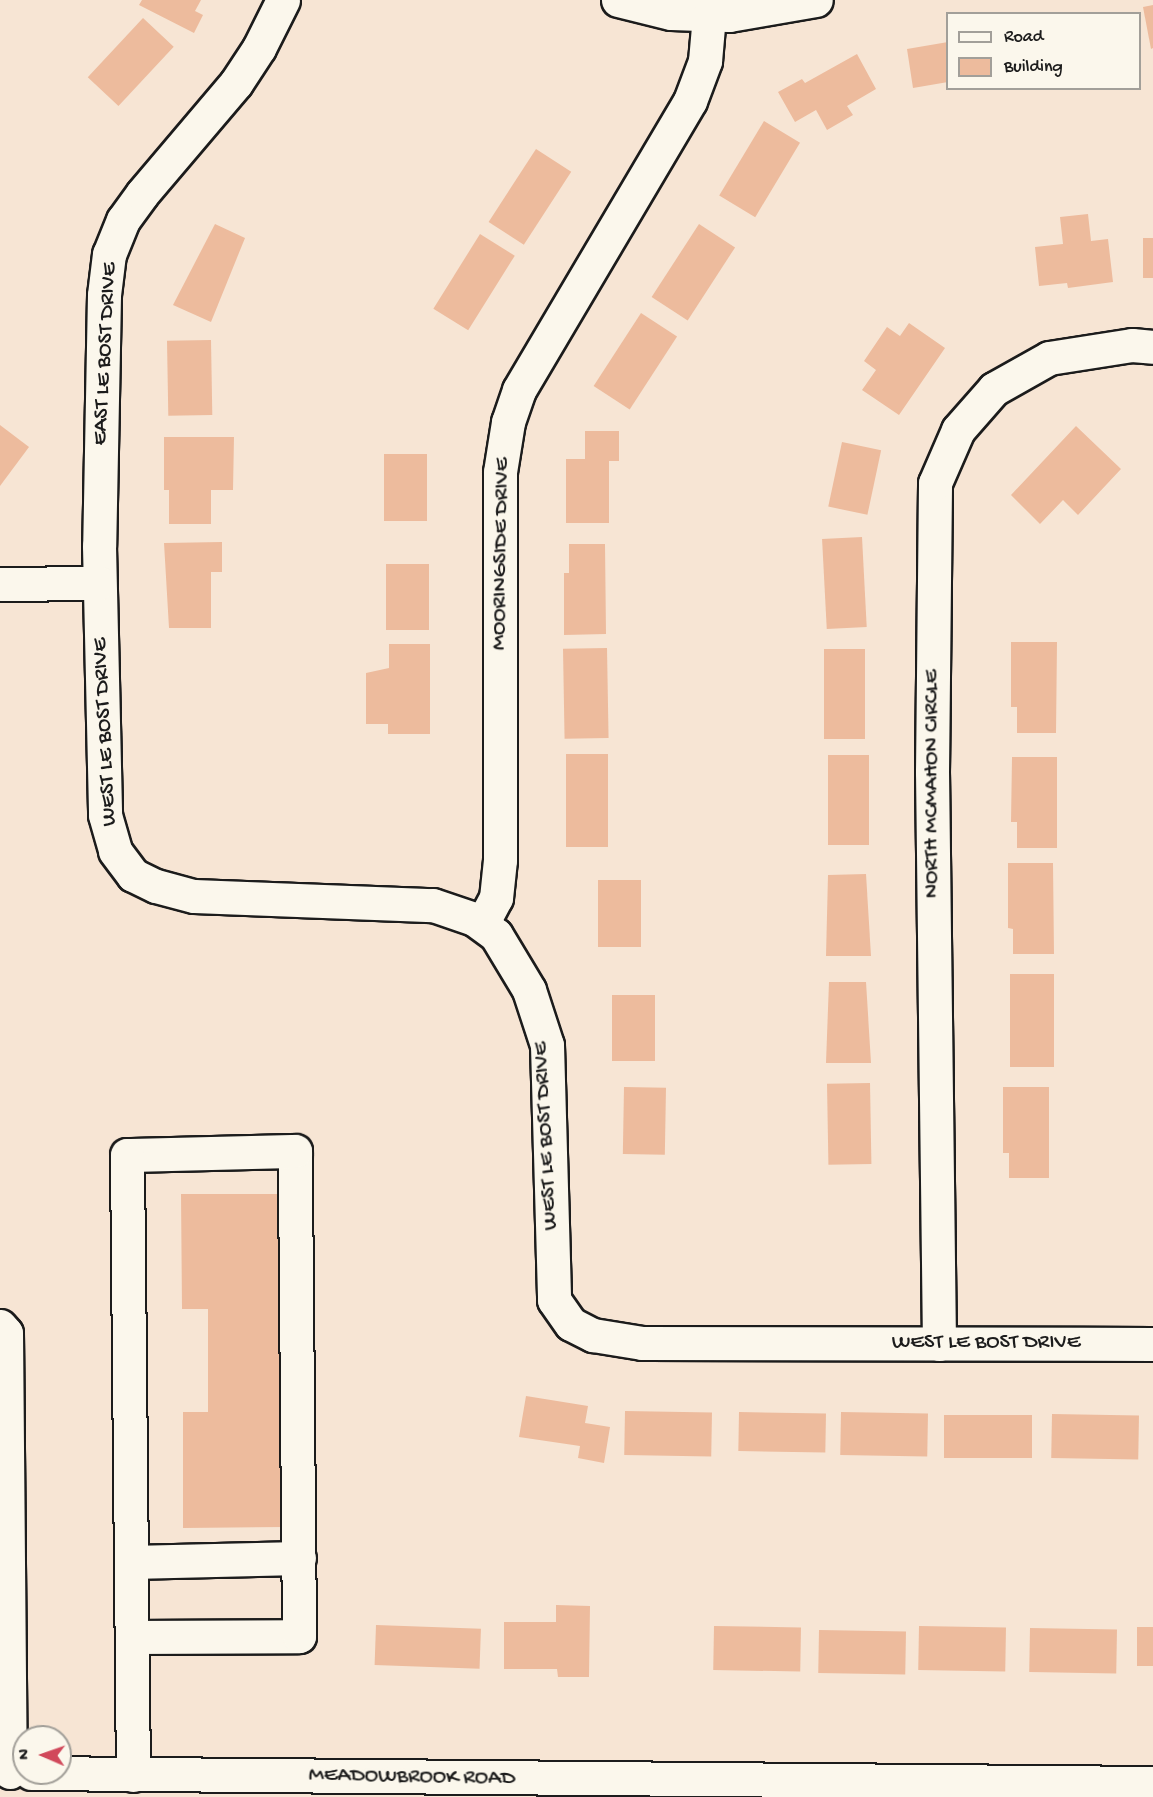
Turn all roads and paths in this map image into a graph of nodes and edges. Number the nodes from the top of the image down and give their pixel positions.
1 (283, 0) edge
2 (618, 0) edge
3 (816, 0) edge
4 (709, 15) junction
5 (1143, 346) edge
6 (99, 583) junction
7 (0, 584) edge
8 (482, 924) junction
9 (0, 1326) edge
10 (939, 1344) junction
11 (1153, 1344) edge
12 (299, 1558) junction
13 (131, 1562) junction
14 (132, 1636) junction
15 (4, 1668) edge
16 (12, 1738) edge
17 (72, 1775) edge
18 (150, 1783) edge
19 (1153, 1783) edge
20 (918, 1790) edge

1 - 6 street, EAST LE BOST DRIVE
2 - 4 street
3 - 4 street
4 - 8 street, MOORINGSIDE DRIVE
5 - 10 street, NORTH MCMAHON CIRCLE
6 - 7 street
6 - 8 street, WEST LE BOST DRIVE
8 - 10 street, WEST LE BOST DRIVE
9 - 15 street
10 - 11 street, WEST LE BOST DRIVE
12 - 13 street
12 - 13 street
12 - 14 street
13 - 14 street
14 - 18 street
15 - 16 street
17 - 18 street, MEADOWBROOK ROAD
18 - 20 street, MEADOWBROOK ROAD
19 - 20 street, MEADOWBROOK ROAD

